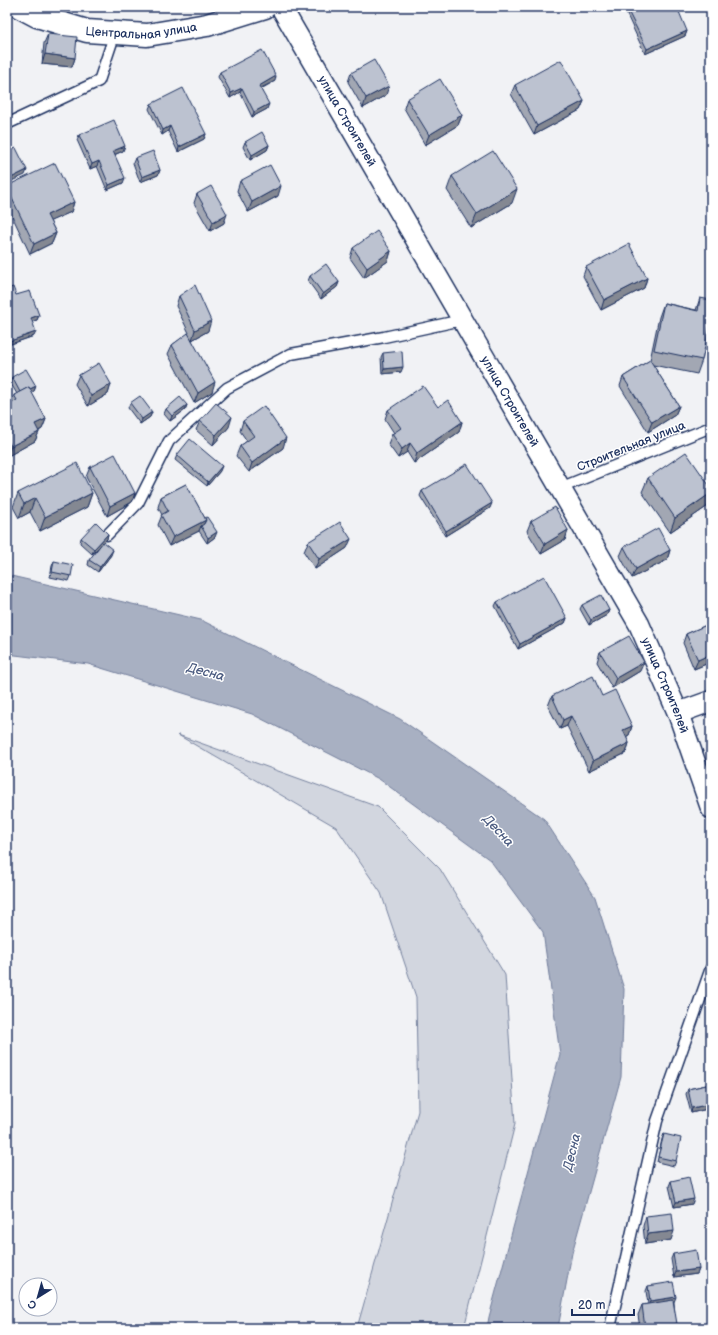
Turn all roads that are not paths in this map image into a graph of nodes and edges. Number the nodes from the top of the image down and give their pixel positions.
1 (20, 7) edge
2 (264, 7) edge
3 (281, 7) edge
4 (115, 33) junction
5 (7, 124) edge
6 (462, 320) junction
7 (711, 427) edge
8 (560, 488) junction
9 (107, 535) edge
10 (711, 701) edge
11 (678, 713) junction
12 (711, 808) edge
13 (711, 968) edge
14 (610, 1328) edge

1 - 4 street, Центральная улица
2 - 4 street, Центральная улица
3 - 6 street, улица Строителей
4 - 5 lane
6 - 8 street, улица Строителей
6 - 9 lane
7 - 8 lane, Строительная улица
8 - 11 street, улица Строителей
10 - 11 street
11 - 12 street, улица Строителей
13 - 14 lane

